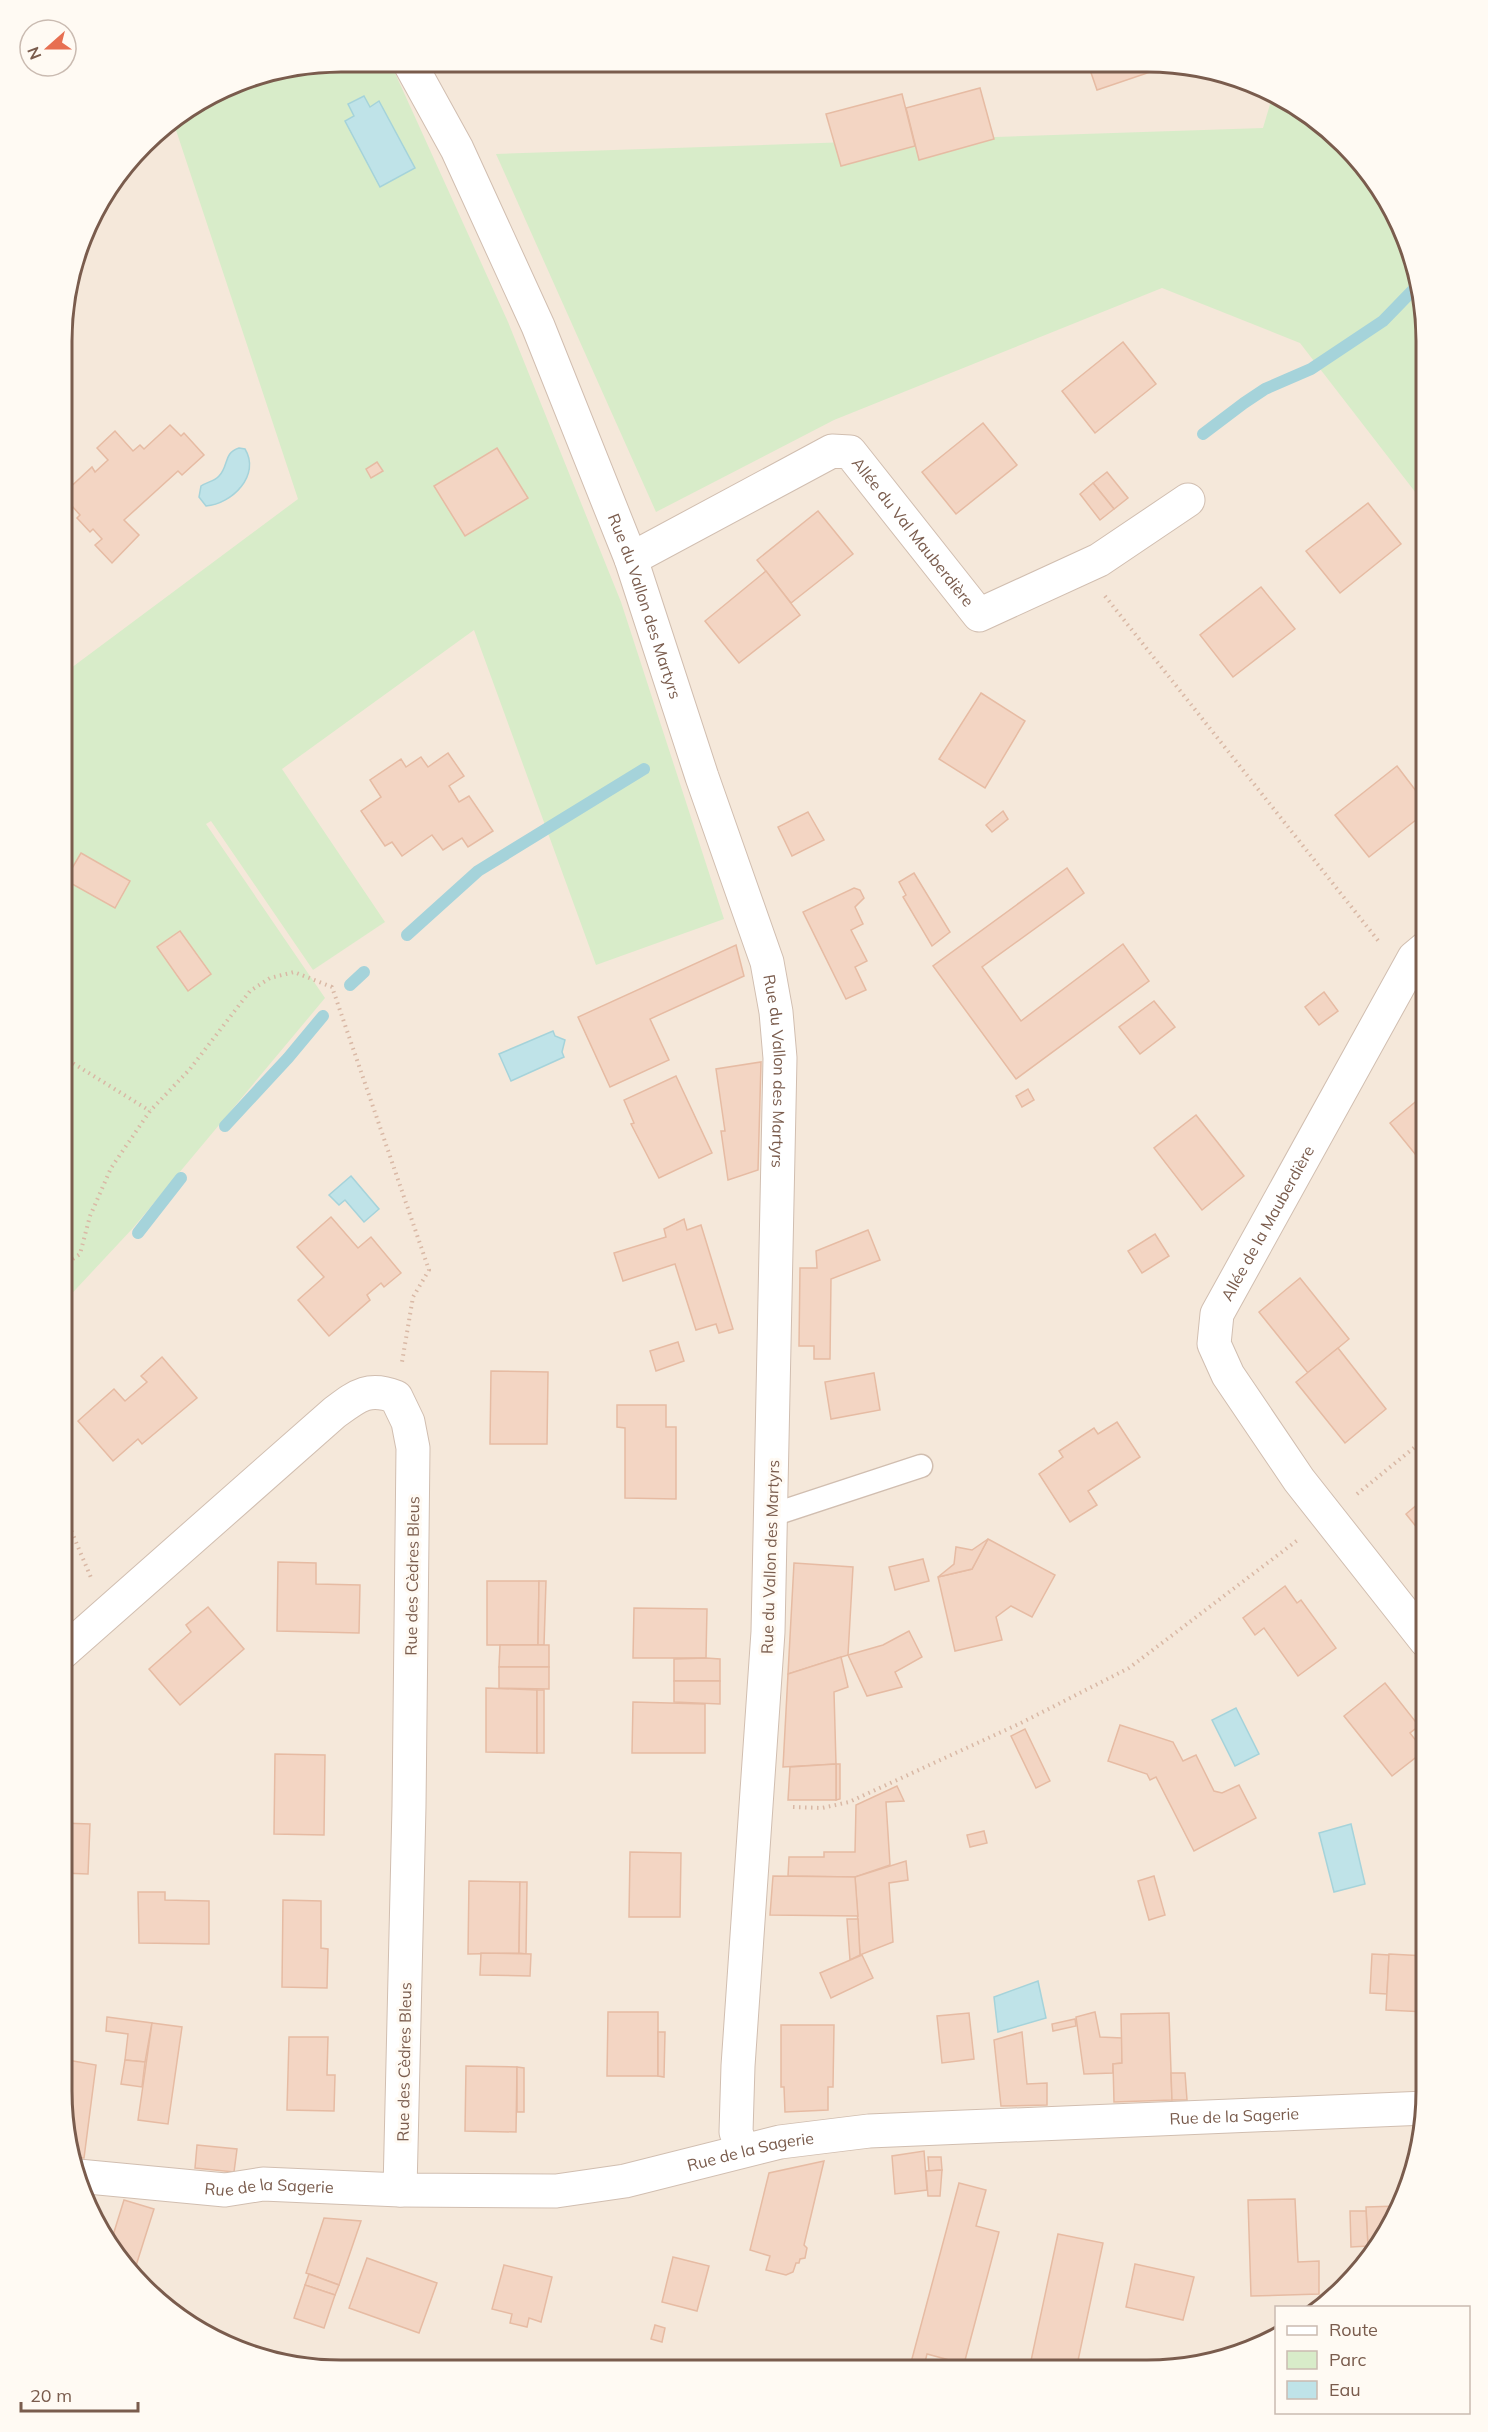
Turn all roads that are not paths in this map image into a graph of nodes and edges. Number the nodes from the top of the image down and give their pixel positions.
1 (415, 72) edge
2 (1188, 500) dead end
3 (631, 559) junction
4 (1416, 956) edge
5 (921, 1466) dead end
6 (772, 1515) junction
7 (1416, 1628) edge
8 (72, 1644) edge
9 (1415, 2108) edge
10 (742, 2150) junction
11 (86, 2177) edge
12 (400, 2190) junction

1 - 3 street, Rue du Vallon des Martyrs
2 - 3 street, Allée du Val Mauberdière
3 - 6 street, Rue du Vallon des Martyrs
4 - 7 street, Allée de la Mauberdière
5 - 6 lane
6 - 10 street, Rue du Vallon des Martyrs
8 - 12 street, Rue des Cèdres Bleus
9 - 10 street, Rue de la Sagerie
10 - 12 street, Rue de la Sagerie
11 - 12 street, Rue de la Sagerie

